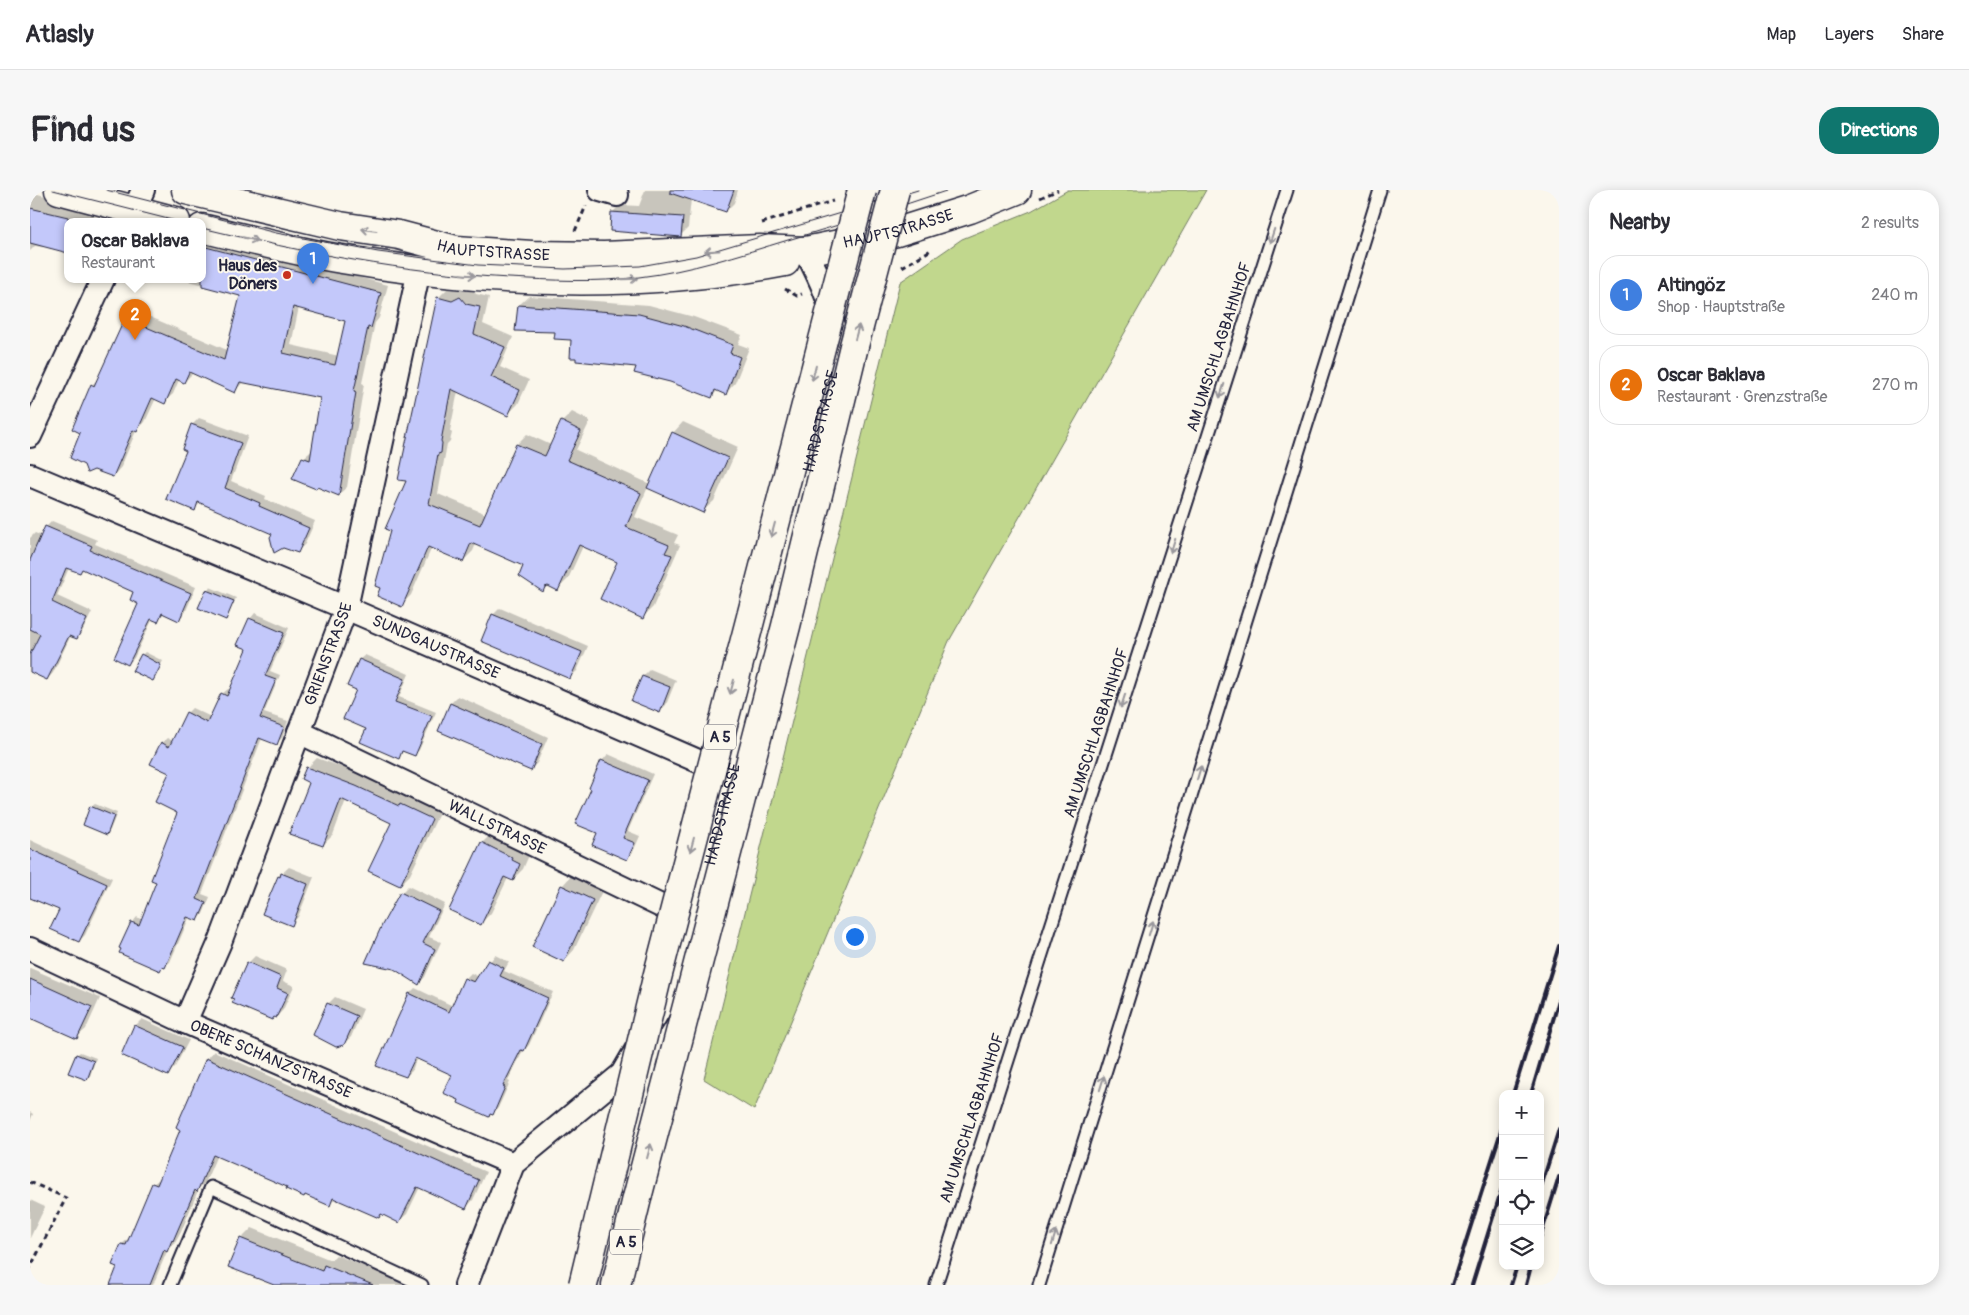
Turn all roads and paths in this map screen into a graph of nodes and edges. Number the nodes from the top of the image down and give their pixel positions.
1 (59, 190) edge
2 (186, 190) edge
3 (616, 190) edge
4 (862, 190) edge
5 (895, 190) edge
6 (1017, 190) edge
7 (1286, 190) edge
8 (1380, 190) edge
9 (594, 195) edge
10 (820, 205) dead end
11 (135, 207) edge
12 (167, 218) edge
13 (754, 225) dead end
14 (206, 229) edge
15 (573, 236) dead end
16 (806, 251) junction
17 (419, 270) junction
18 (101, 283) edge
19 (30, 436) edge
20 (30, 474) edge
21 (346, 608) junction
22 (299, 732) junction
23 (731, 776) junction
24 (695, 922) junction
25 (30, 949) edge
26 (185, 1022) junction
27 (513, 1164) junction
28 (30, 1182) edge
29 (30, 1268) edge
30 (170, 1285) edge
31 (422, 1285) edge
32 (466, 1285) edge
33 (584, 1285) edge
34 (616, 1285) edge
35 (936, 1285) edge
36 (1040, 1285) edge

1 - 11 main road
16 -> 2 main road, HAUPTSTRASSE
3 - 9 street
4 -> 33 main road, A 5, bridge
34 -> 5 main road, A 5, bridge
6 - 16 main road, HAUPTSTRASSE
7 -> 35 lane, AM UMSCHLAGBAHNHOF
36 -> 8 lane
9 - 15 path
10 - 13 path
11 - 12 main road
14 -> 17 main road, HAUPTSTRASSE
17 -> 16 main road, HAUPTSTRASSE
16 - 23 street, HARDSTRASSE
17 - 21 street, GRIENSTRASSE
18 - 19 street
20 - 21 street, SUNDGAUSTRASSE
21 - 22 street, GRIENSTRASSE
21 - 23 street, SUNDGAUSTRASSE
22 - 24 street, WALLSTRASSE
22 - 26 street, GRIENSTRASSE
23 - 24 street, HARDSTRASSE
24 - 27 street, HARDSTRASSE
25 - 26 street, OBERE SCHANZSTRASSE
26 - 27 street, OBERE SCHANZSTRASSE
27 - 32 street, HARDSTRASSE
28 - 29 path
30 - 31 lane

